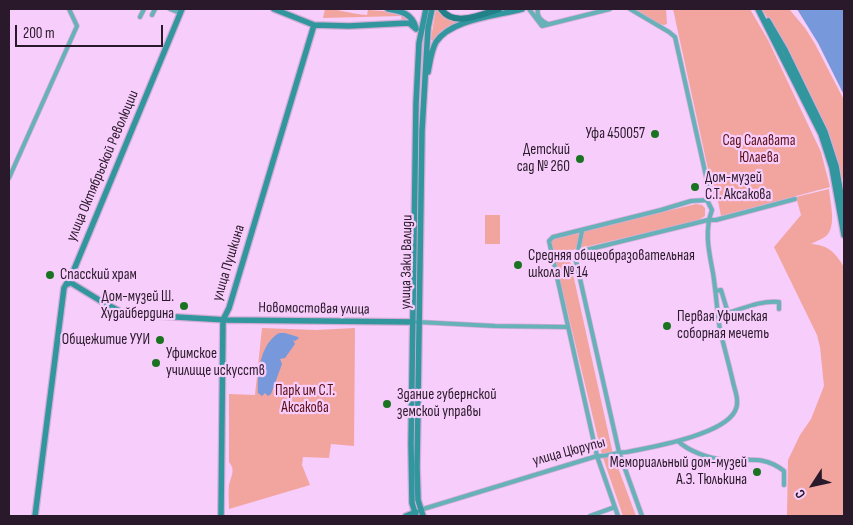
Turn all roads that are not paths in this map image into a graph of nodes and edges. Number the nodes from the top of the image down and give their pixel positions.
1 (69, 9) edge
2 (144, 9) edge
3 (154, 9) edge
4 (170, 9) edge
5 (274, 9) edge
6 (388, 9) edge
7 (426, 9) edge
8 (432, 9) edge
9 (441, 9) edge
10 (499, 9) edge
11 (522, 9) edge
12 (528, 9) edge
13 (538, 9) edge
14 (610, 9) edge
15 (630, 9) edge
16 (758, 9) edge
17 (181, 11) edge
18 (152, 15) dead end
19 (140, 17) dead end
20 (548, 24) junction
21 (314, 25) junction
22 (416, 29) junction
23 (419, 43) junction
24 (425, 86) junction
25 (9, 178) edge
26 (795, 199) dead end
27 (707, 200) junction
28 (844, 213) edge
29 (708, 220) junction
30 (582, 231) junction
31 (844, 235) edge
32 (578, 252) junction
33 (68, 281) junction
34 (716, 291) junction
35 (778, 309) dead end
36 (223, 320) junction
37 (416, 322) junction
38 (568, 327) junction
39 (678, 441) junction
40 (619, 452) junction
41 (597, 456) junction
42 (784, 484) dead end
43 (615, 507) junction
44 (418, 514) edge
45 (36, 516) edge
46 (221, 516) edge
47 (406, 516) edge
48 (590, 516) edge
49 (618, 516) edge
50 (642, 516) edge

1 - 25 street
2 - 19 street
3 - 18 street
4 - 17 street
5 - 21 street
6 - 22 street
7 - 23 street, улица Заки Валиди
8 - 24 street, улица Заки Валиди
9 - 10 main road
11 - 24 street
12 - 20 street
13 - 20 street
14 - 20 street
15 - 27 street
16 - 28 street
16 - 31 street
17 - 33 street, улица Октябрьской Революции
21 - 22 street
21 - 36 street, улица Пушкина
22 - 23 street
23 - 37 street, улица Заки Валиди
24 - 37 street, улица Заки Валиди
26 - 29 street
27 - 29 street
27 - 30 street
29 - 32 street
29 - 34 street
30 - 32 street
30 - 38 street
32 - 40 street
33 - 36 street, Новомостовая улица
33 - 45 street, улица Октябрьской Революции
34 - 35 street
34 - 39 street, улица Цюрупы
36 - 37 street, Новомостовая улица
36 - 46 street, улица Пушкина
37 - 38 street, Новомостовая улица
37 - 44 street, улица Заки Валиди
38 - 41 street
39 - 40 street, улица Цюрупы
39 - 42 street
40 - 41 street, улица Цюрупы
40 - 50 street
41 - 43 street
41 - 44 street, улица Цюрупы
43 - 48 street
43 - 49 street
44 - 47 street, улица Цюрупы

